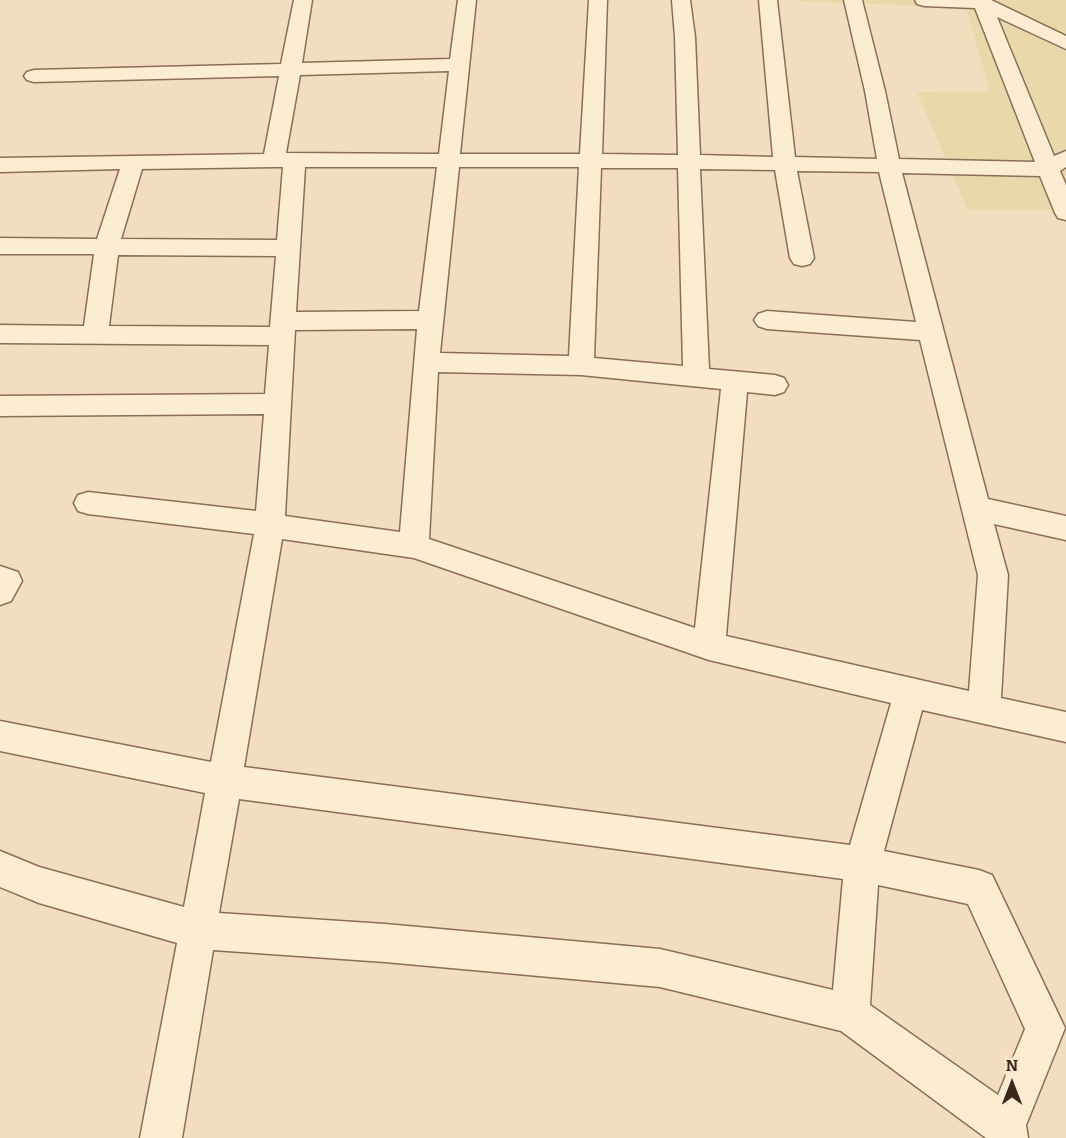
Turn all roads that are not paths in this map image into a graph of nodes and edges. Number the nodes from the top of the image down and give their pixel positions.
1 (303, 0) edge
2 (467, 0) edge
3 (598, 0) edge
4 (681, 0) edge
5 (768, 0) edge
6 (853, 0) edge
7 (924, 0) edge
8 (981, 1) edge
9 (1066, 43) edge
10 (459, 65) junction
11 (291, 69) junction
12 (34, 76) dead end
13 (284, 159) junction
14 (447, 161) junction
15 (590, 161) junction
16 (133, 162) junction
17 (690, 162) junction
18 (785, 164) junction
19 (1057, 164) edge
20 (0, 165) edge
21 (889, 167) junction
22 (1066, 213) edge
23 (107, 245) junction
24 (0, 246) edge
25 (288, 248) junction
26 (802, 258) dead end
27 (430, 320) junction
28 (767, 320) dead end
29 (283, 329) junction
30 (931, 332) junction
31 (0, 334) edge
32 (95, 335) junction
33 (426, 362) junction
34 (581, 366) junction
35 (696, 377) junction
36 (735, 381) junction
37 (775, 385) dead end
38 (278, 404) junction
39 (0, 406) edge
40 (88, 503) dead end
41 (976, 508) junction
42 (270, 525) junction
43 (1066, 528) edge
44 (414, 546) junction
45 (0, 579) edge
46 (0, 592) edge
47 (709, 646) junction
48 (910, 693) junction
49 (984, 709) junction
50 (1066, 727) edge
51 (0, 736) edge
52 (225, 781) junction
53 (862, 864) junction
54 (0, 869) edge
55 (198, 930) junction
56 (850, 1014) junction
57 (1006, 1132) edge
58 (161, 1138) edge

1 - 11 street
2 - 10 street
3 - 15 street
4 - 17 street
5 - 18 street
6 - 21 street
7 - 8 street
8 - 9 street
8 - 19 street
10 - 11 street
10 - 14 street
11 - 12 street
11 - 13 street
13 - 14 street
13 - 16 street
13 - 25 street
14 - 15 street
14 - 27 street
15 - 17 street
15 - 34 street
16 - 20 street
16 - 23 street
17 - 18 street
17 - 35 street
18 - 21 street
18 - 26 street
19 - 21 street
19 - 22 street
21 - 30 street
23 - 24 street
23 - 25 street
23 - 32 street
25 - 29 street
27 - 29 street
27 - 33 street
28 - 30 street
29 - 32 street
29 - 38 street
30 - 41 street
31 - 32 street
33 - 34 street
33 - 44 street
34 - 35 street
35 - 36 street
36 - 37 street
36 - 47 street
38 - 39 street
38 - 42 street
40 - 42 street
41 - 43 street
41 - 49 street
42 - 44 street
42 - 52 street
44 - 47 street
45 - 46 street
47 - 48 street
48 - 49 street
48 - 53 street
49 - 50 street
51 - 52 street
52 - 53 street
52 - 55 street
53 - 56 street
53 - 57 street
54 - 55 street
55 - 56 street
55 - 58 street
56 - 57 street

